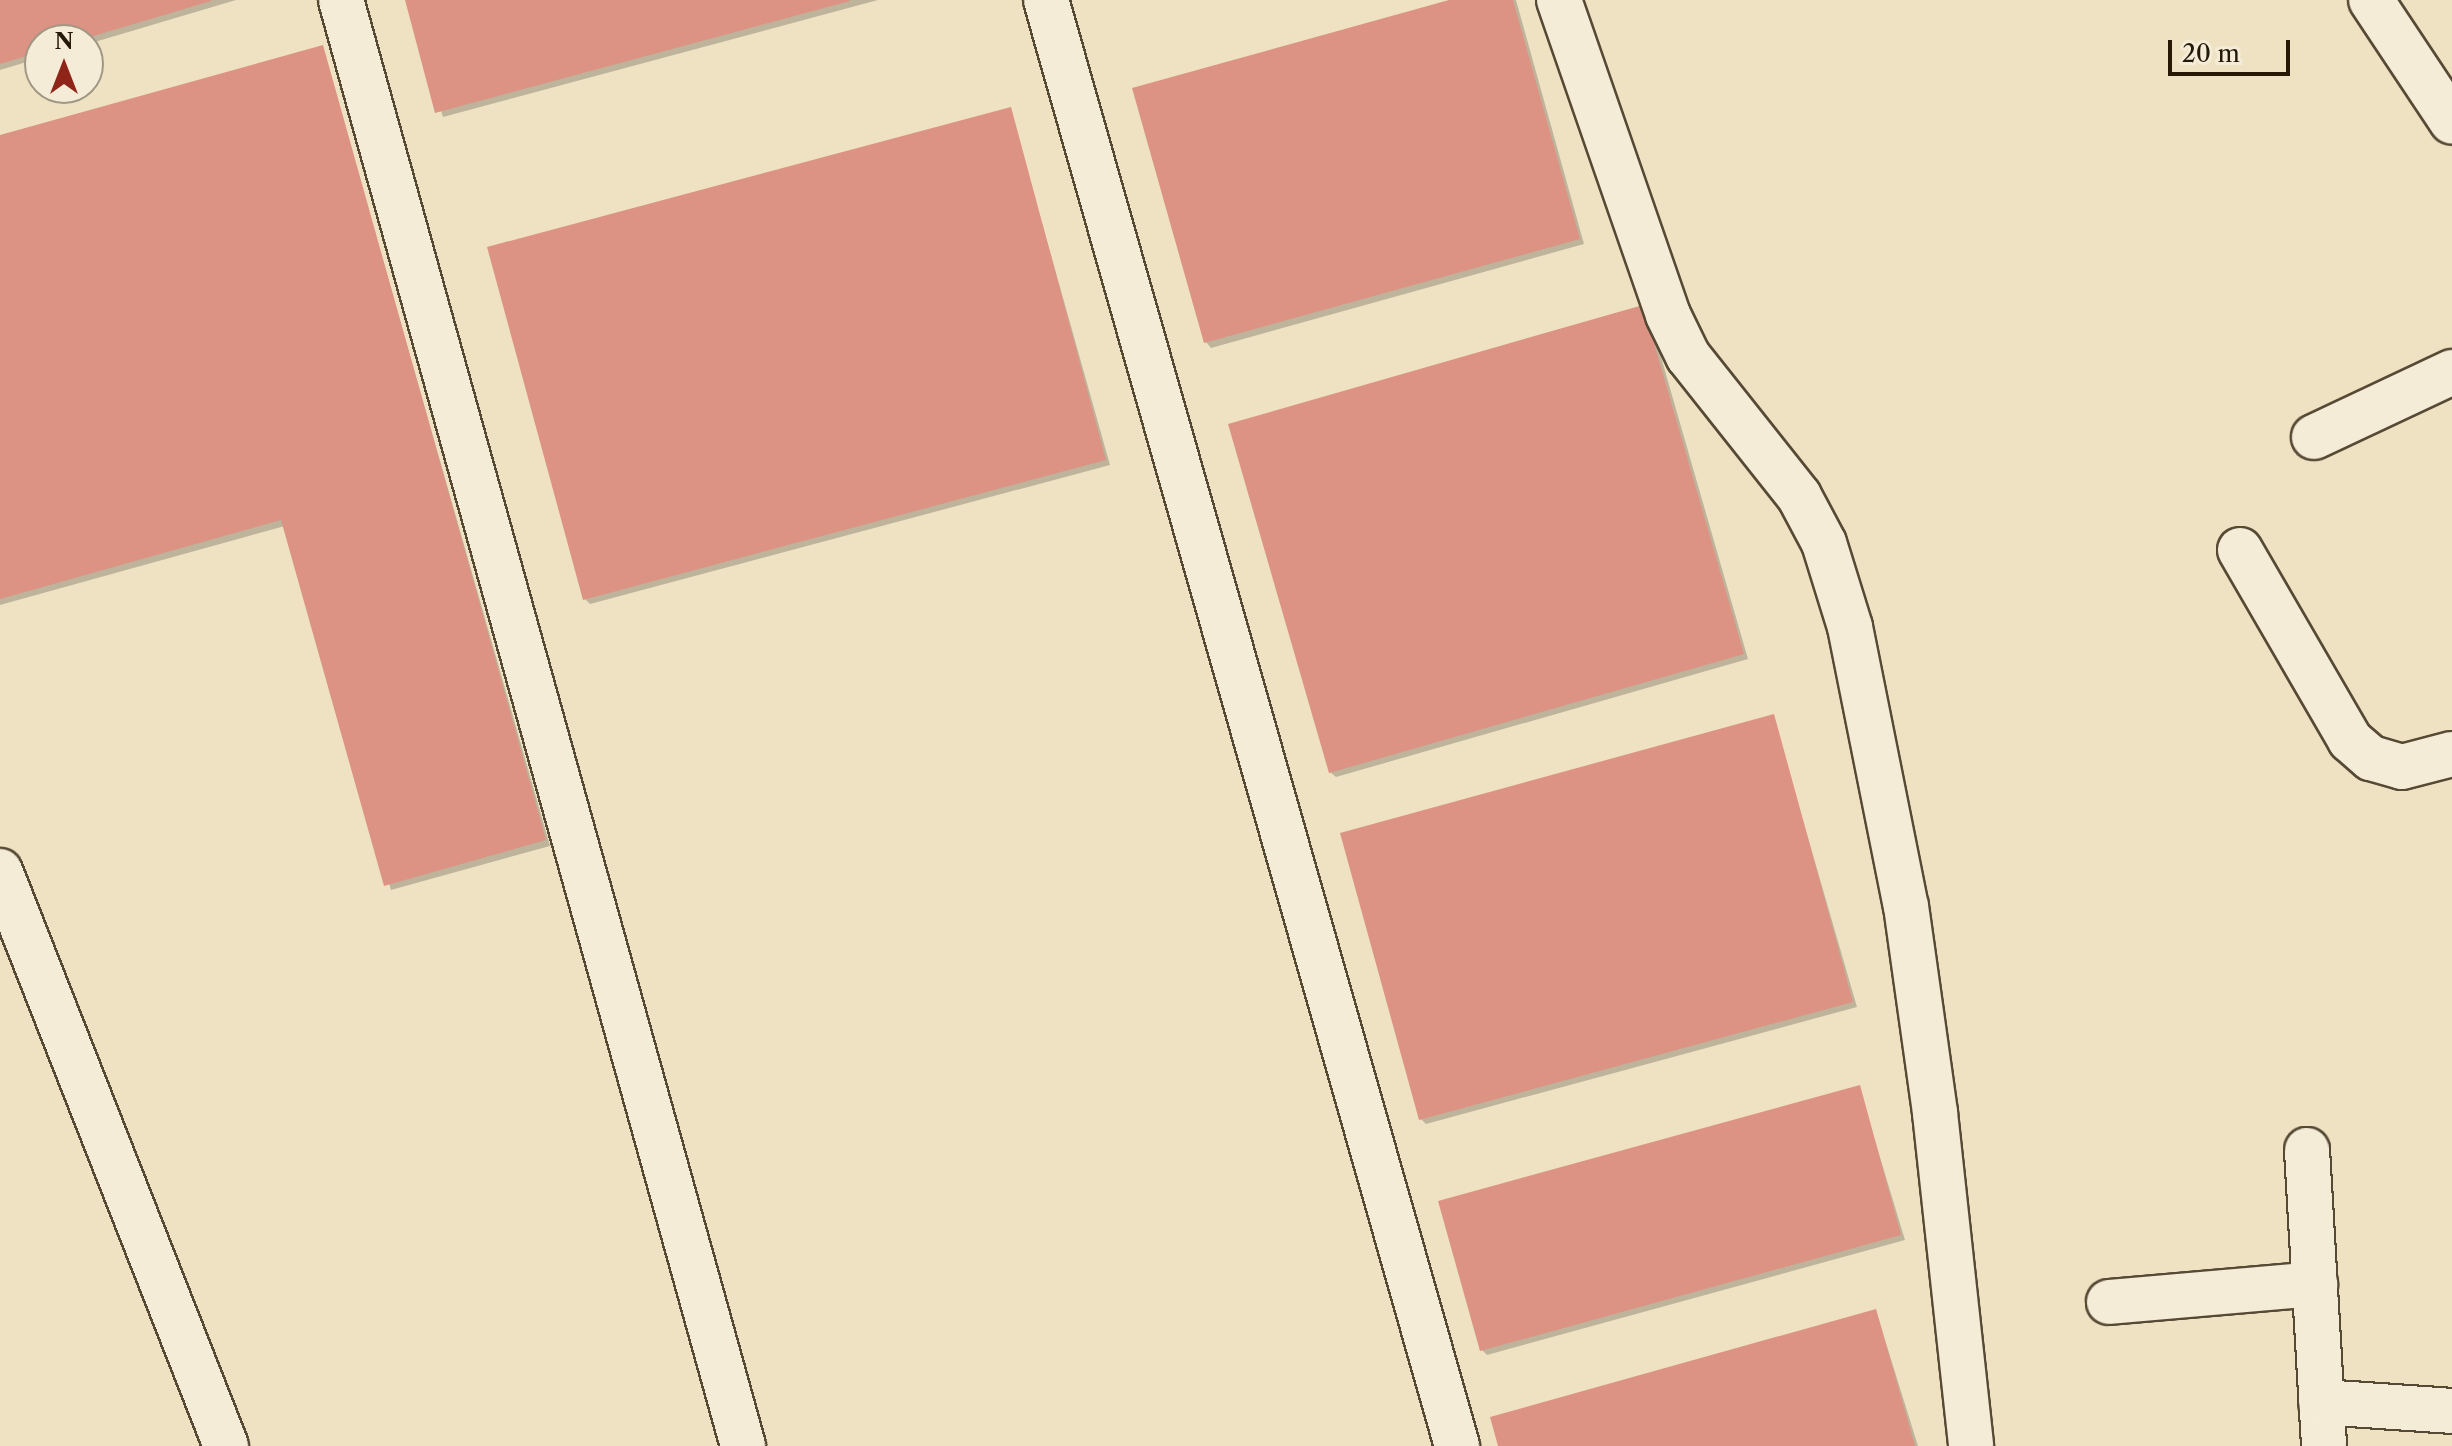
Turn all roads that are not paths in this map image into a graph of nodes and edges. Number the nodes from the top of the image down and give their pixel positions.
1 (341, 0) edge
2 (1046, 0) edge
3 (1559, 0) edge
4 (2371, 0) edge
5 (2452, 122) edge
6 (2452, 372) edge
7 (2314, 437) dead end
8 (2240, 550) dead end
9 (2452, 754) edge
10 (0, 871) edge
11 (2307, 1150) dead end
12 (2315, 1284) junction
13 (2109, 1302) dead end
14 (2321, 1402) junction
15 (2452, 1411) edge
16 (226, 1446) edge
17 (743, 1446) edge
18 (1457, 1446) edge
19 (1971, 1446) edge
20 (2324, 1446) edge

1 - 17 street
2 - 18 street
3 - 19 street
4 - 5 street
6 - 7 street
8 - 9 street
10 - 16 street
11 - 12 street
12 - 13 street
12 - 14 street
14 - 15 street
14 - 20 street

